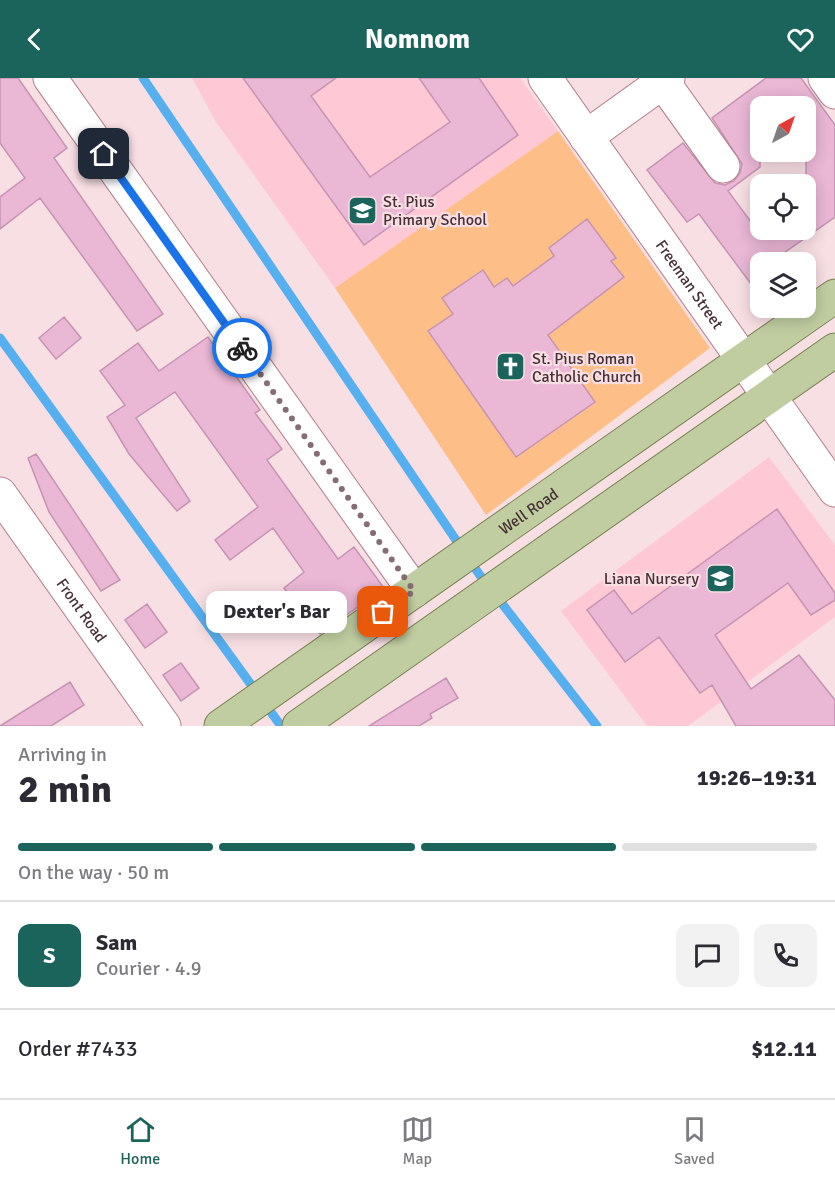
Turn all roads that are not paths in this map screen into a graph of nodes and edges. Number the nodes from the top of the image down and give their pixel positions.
1 (50, 78) edge
2 (545, 78) edge
3 (825, 78) edge
4 (664, 79) edge
5 (835, 92) edge
6 (586, 137) junction
7 (723, 166) dead end
8 (835, 296) edge
9 (835, 350) edge
10 (744, 360) junction
11 (769, 399) junction
12 (835, 490) edge
13 (0, 494) edge
14 (11, 532) edge
15 (422, 586) junction
16 (304, 724) edge
17 (164, 726) edge
18 (221, 726) edge

1 - 15 street
2 - 6 street, Freeman Street
3 - 5 street
4 - 6 street
4 - 7 street
6 - 10 street, Freeman Street
8 - 10 main road, Well Road
9 - 11 main road
10 - 11 street, Freeman Street
10 - 15 main road, Well Road
11 - 12 street, Freeman Street
11 - 16 main road
13 - 14 street, Front Road
14 - 17 street, Front Road
15 - 18 main road, Well Road

